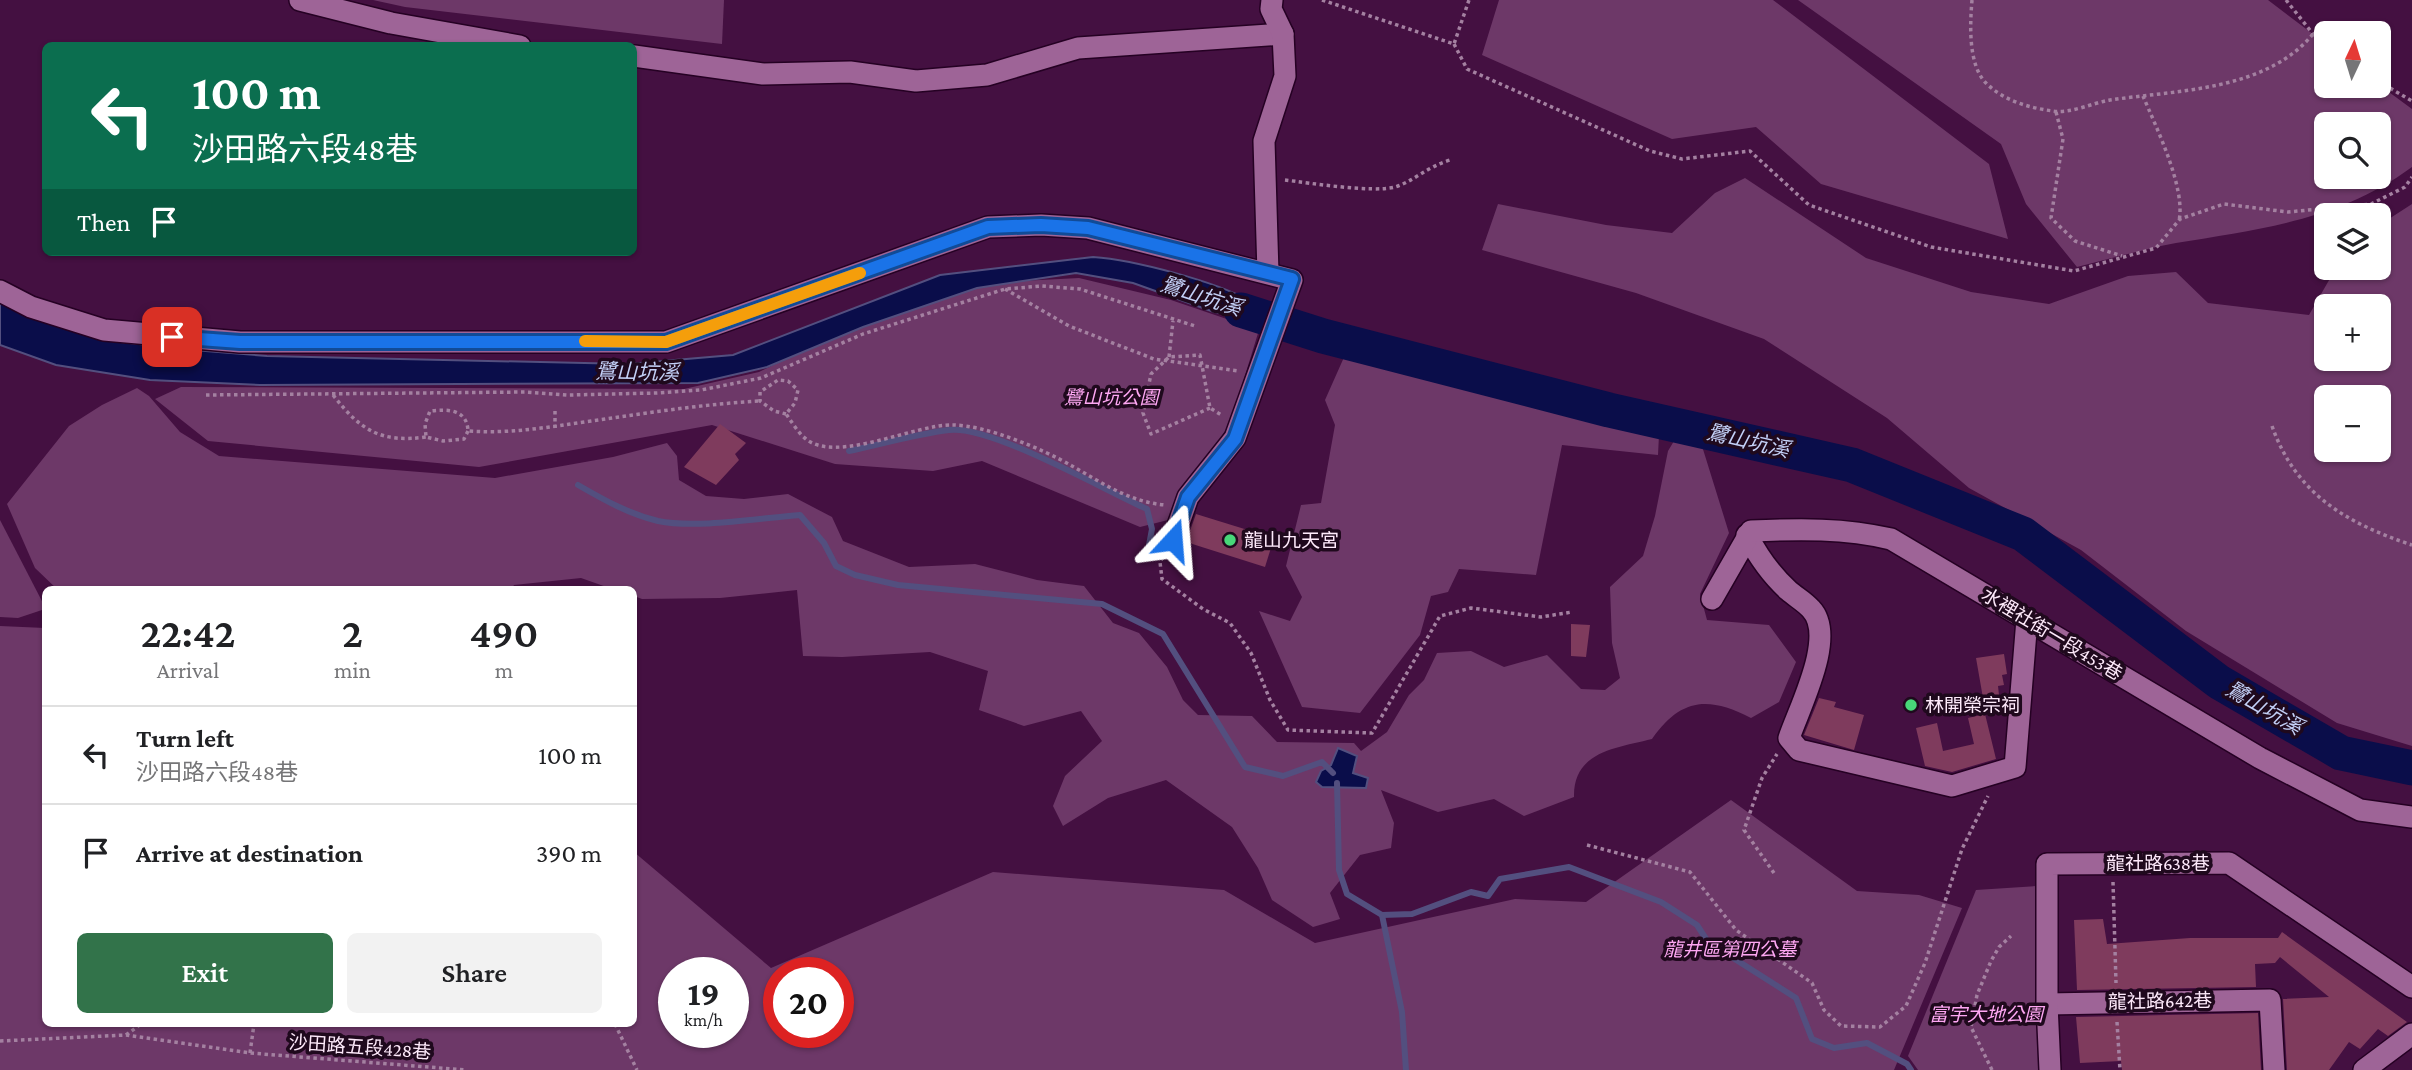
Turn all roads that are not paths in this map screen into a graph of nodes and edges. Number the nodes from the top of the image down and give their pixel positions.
1 (300, 0) edge
2 (1272, 0) edge
3 (1283, 34) junction
4 (498, 42) edge
5 (637, 56) edge
6 (1268, 273) junction
7 (0, 291) edge
8 (1746, 535) junction
9 (1173, 540) road end
10 (1712, 599) dead end
11 (2027, 619) junction
12 (2412, 817) edge
13 (2412, 987) edge
14 (2047, 1004) junction
15 (2412, 1034) edge
16 (2050, 1070) edge
17 (2274, 1070) edge
18 (2364, 1070) edge

1 - 4 street
2 - 3 street
3 - 5 street
3 - 6 street
6 - 7 street
6 - 9 street
8 - 10 street
8 - 11 street, 水裡社街一段453巷
8 - 11 street
11 - 12 street, 水裡社街一段453巷
13 - 14 street, 龍社路638巷
14 - 16 street
14 - 17 street, 龍社路642巷
15 - 18 street

